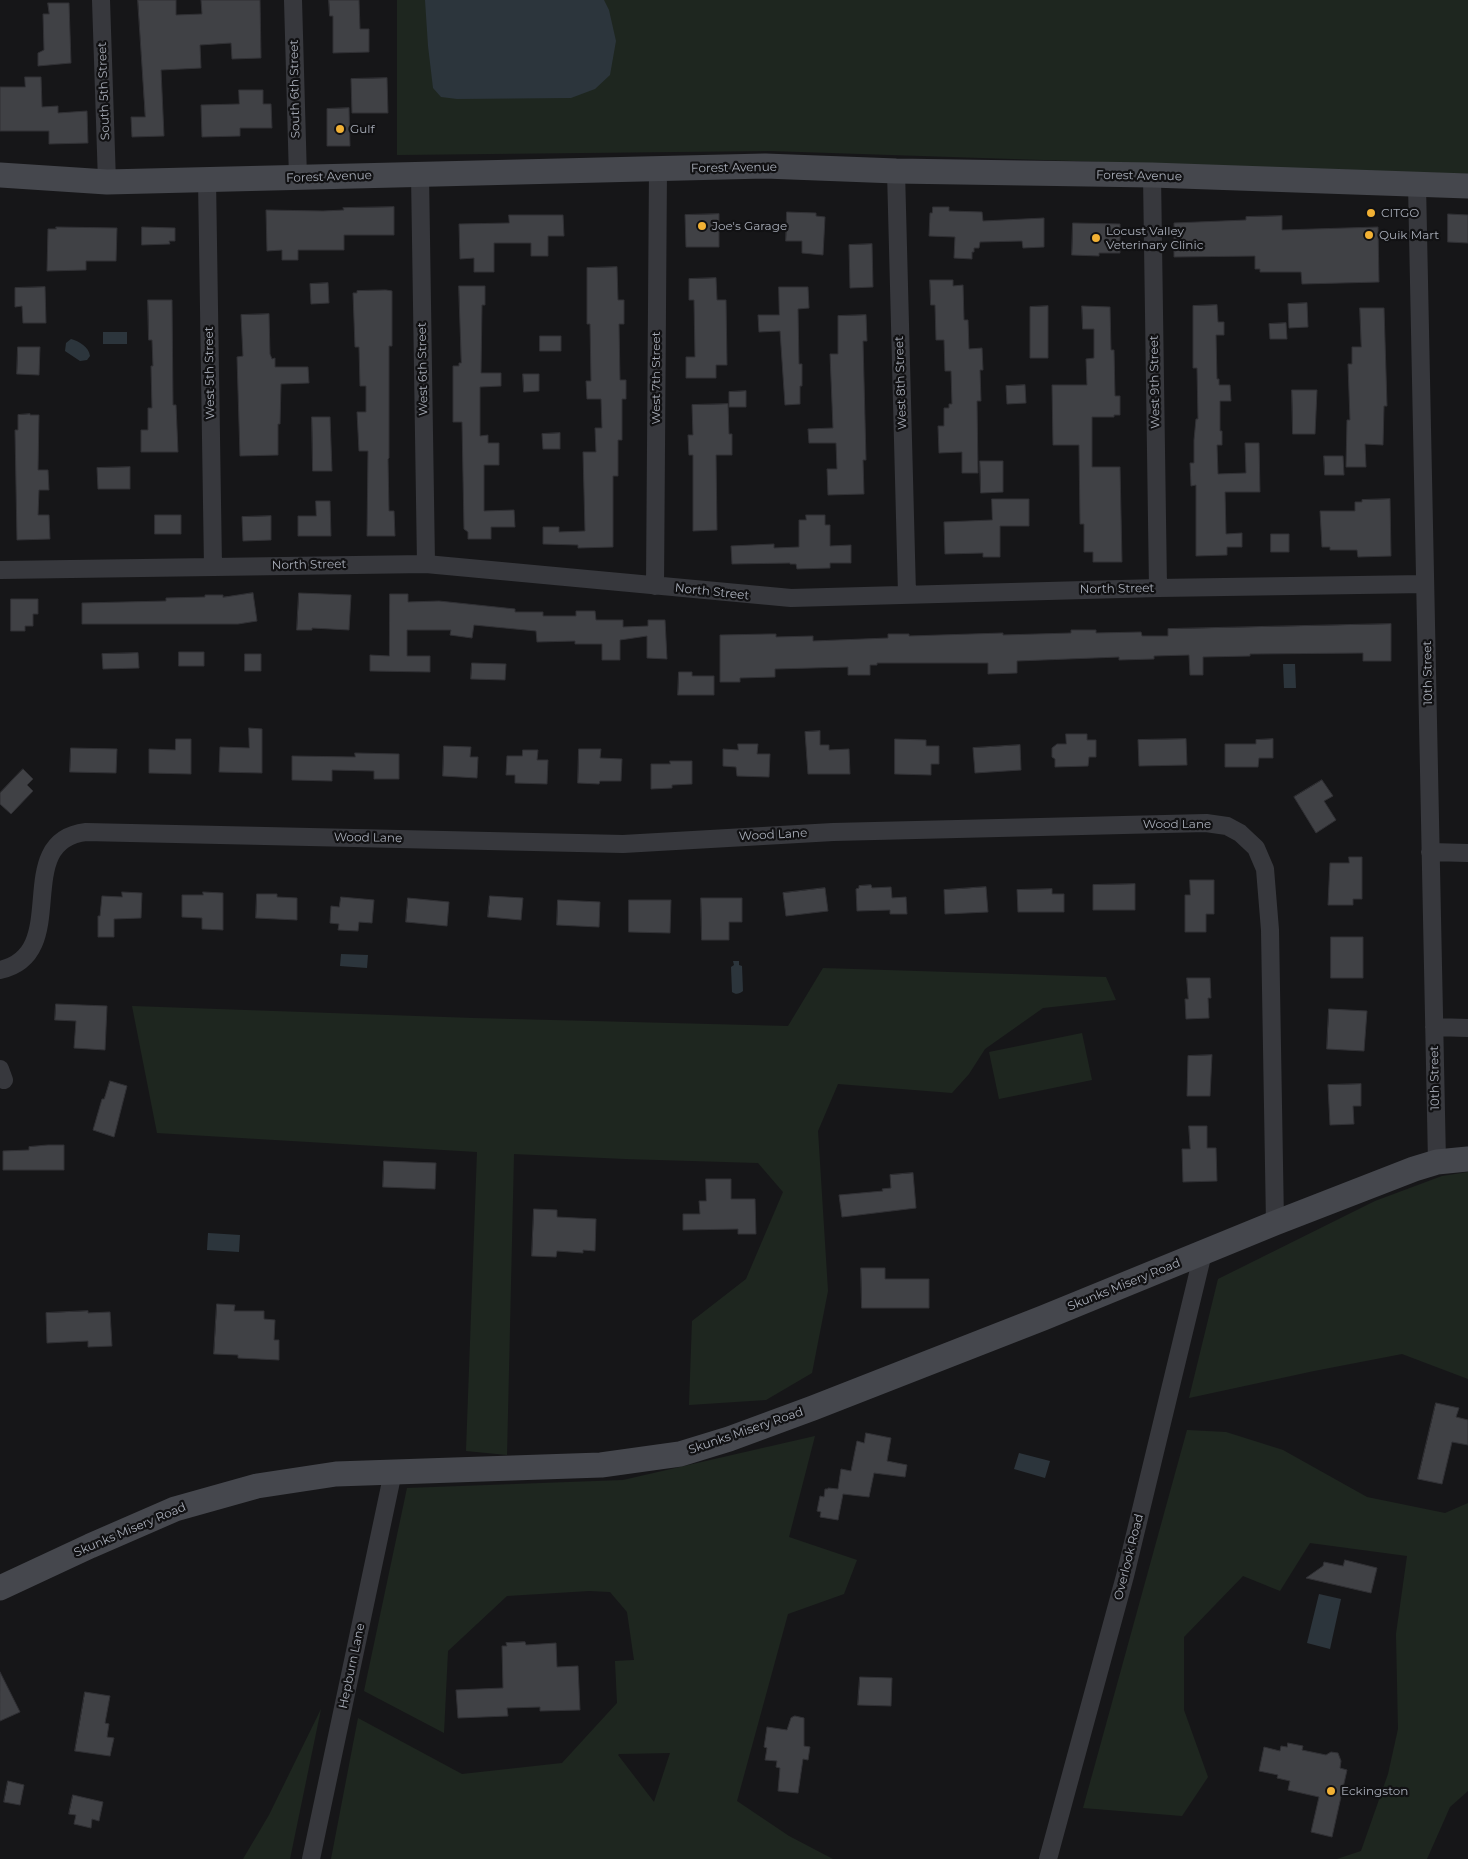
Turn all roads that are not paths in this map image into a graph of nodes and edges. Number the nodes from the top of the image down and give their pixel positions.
1 (101, 0) edge
2 (293, 0) edge
3 (658, 169) junction
4 (896, 171) junction
5 (420, 174) junction
6 (0, 175) edge
7 (1152, 176) junction
8 (298, 178) junction
9 (207, 179) junction
10 (107, 182) junction
11 (1417, 184) junction
12 (1468, 186) edge
13 (426, 564) junction
14 (213, 566) junction
15 (0, 570) edge
16 (1425, 584) junction
17 (655, 586) junction
18 (1158, 588) junction
19 (907, 594) junction
20 (1430, 852) junction
21 (1468, 853) edge
22 (0, 970) edge
23 (1434, 1028) junction
24 (1468, 1028) edge
25 (1468, 1159) edge
26 (1437, 1162) junction
27 (1275, 1223) junction
28 (1202, 1253) junction
29 (393, 1472) junction
30 (0, 1588) edge
31 (311, 1859) edge
32 (1048, 1859) edge

1 - 10 street, South 5th Street
2 - 8 street, South 6th Street
3 - 4 main road, Forest Avenue
3 - 5 main road, Forest Avenue
3 - 17 street, West 7th Street
4 - 7 main road, Forest Avenue
4 - 19 street, West 8th Street
5 - 8 main road, Forest Avenue
5 - 13 street, West 6th Street
6 - 10 main road, Forest Avenue
7 - 11 main road, Forest Avenue
7 - 18 street, West 9th Street
8 - 9 main road, Forest Avenue
9 - 10 main road, Forest Avenue
9 - 14 street, West 5th Street
11 - 12 main road, Forest Avenue
11 - 16 street, 10th Street
13 - 14 street, North Street
13 - 17 street, North Street
14 - 15 street, North Street
16 - 18 street, North Street
16 - 20 street, 10th Street
17 - 19 street, North Street
18 - 19 street, North Street
20 - 21 street
20 - 23 street, 10th Street
22 - 27 street, Wood Lane
23 - 24 street
23 - 26 street, 10th Street
25 - 26 main road, Skunks Misery Road
26 - 27 main road, Skunks Misery Road
27 - 28 main road, Skunks Misery Road
28 - 29 main road, Skunks Misery Road
28 - 32 street, Overlook Road
29 - 30 main road, Skunks Misery Road
29 - 31 street, Hepburn Lane

